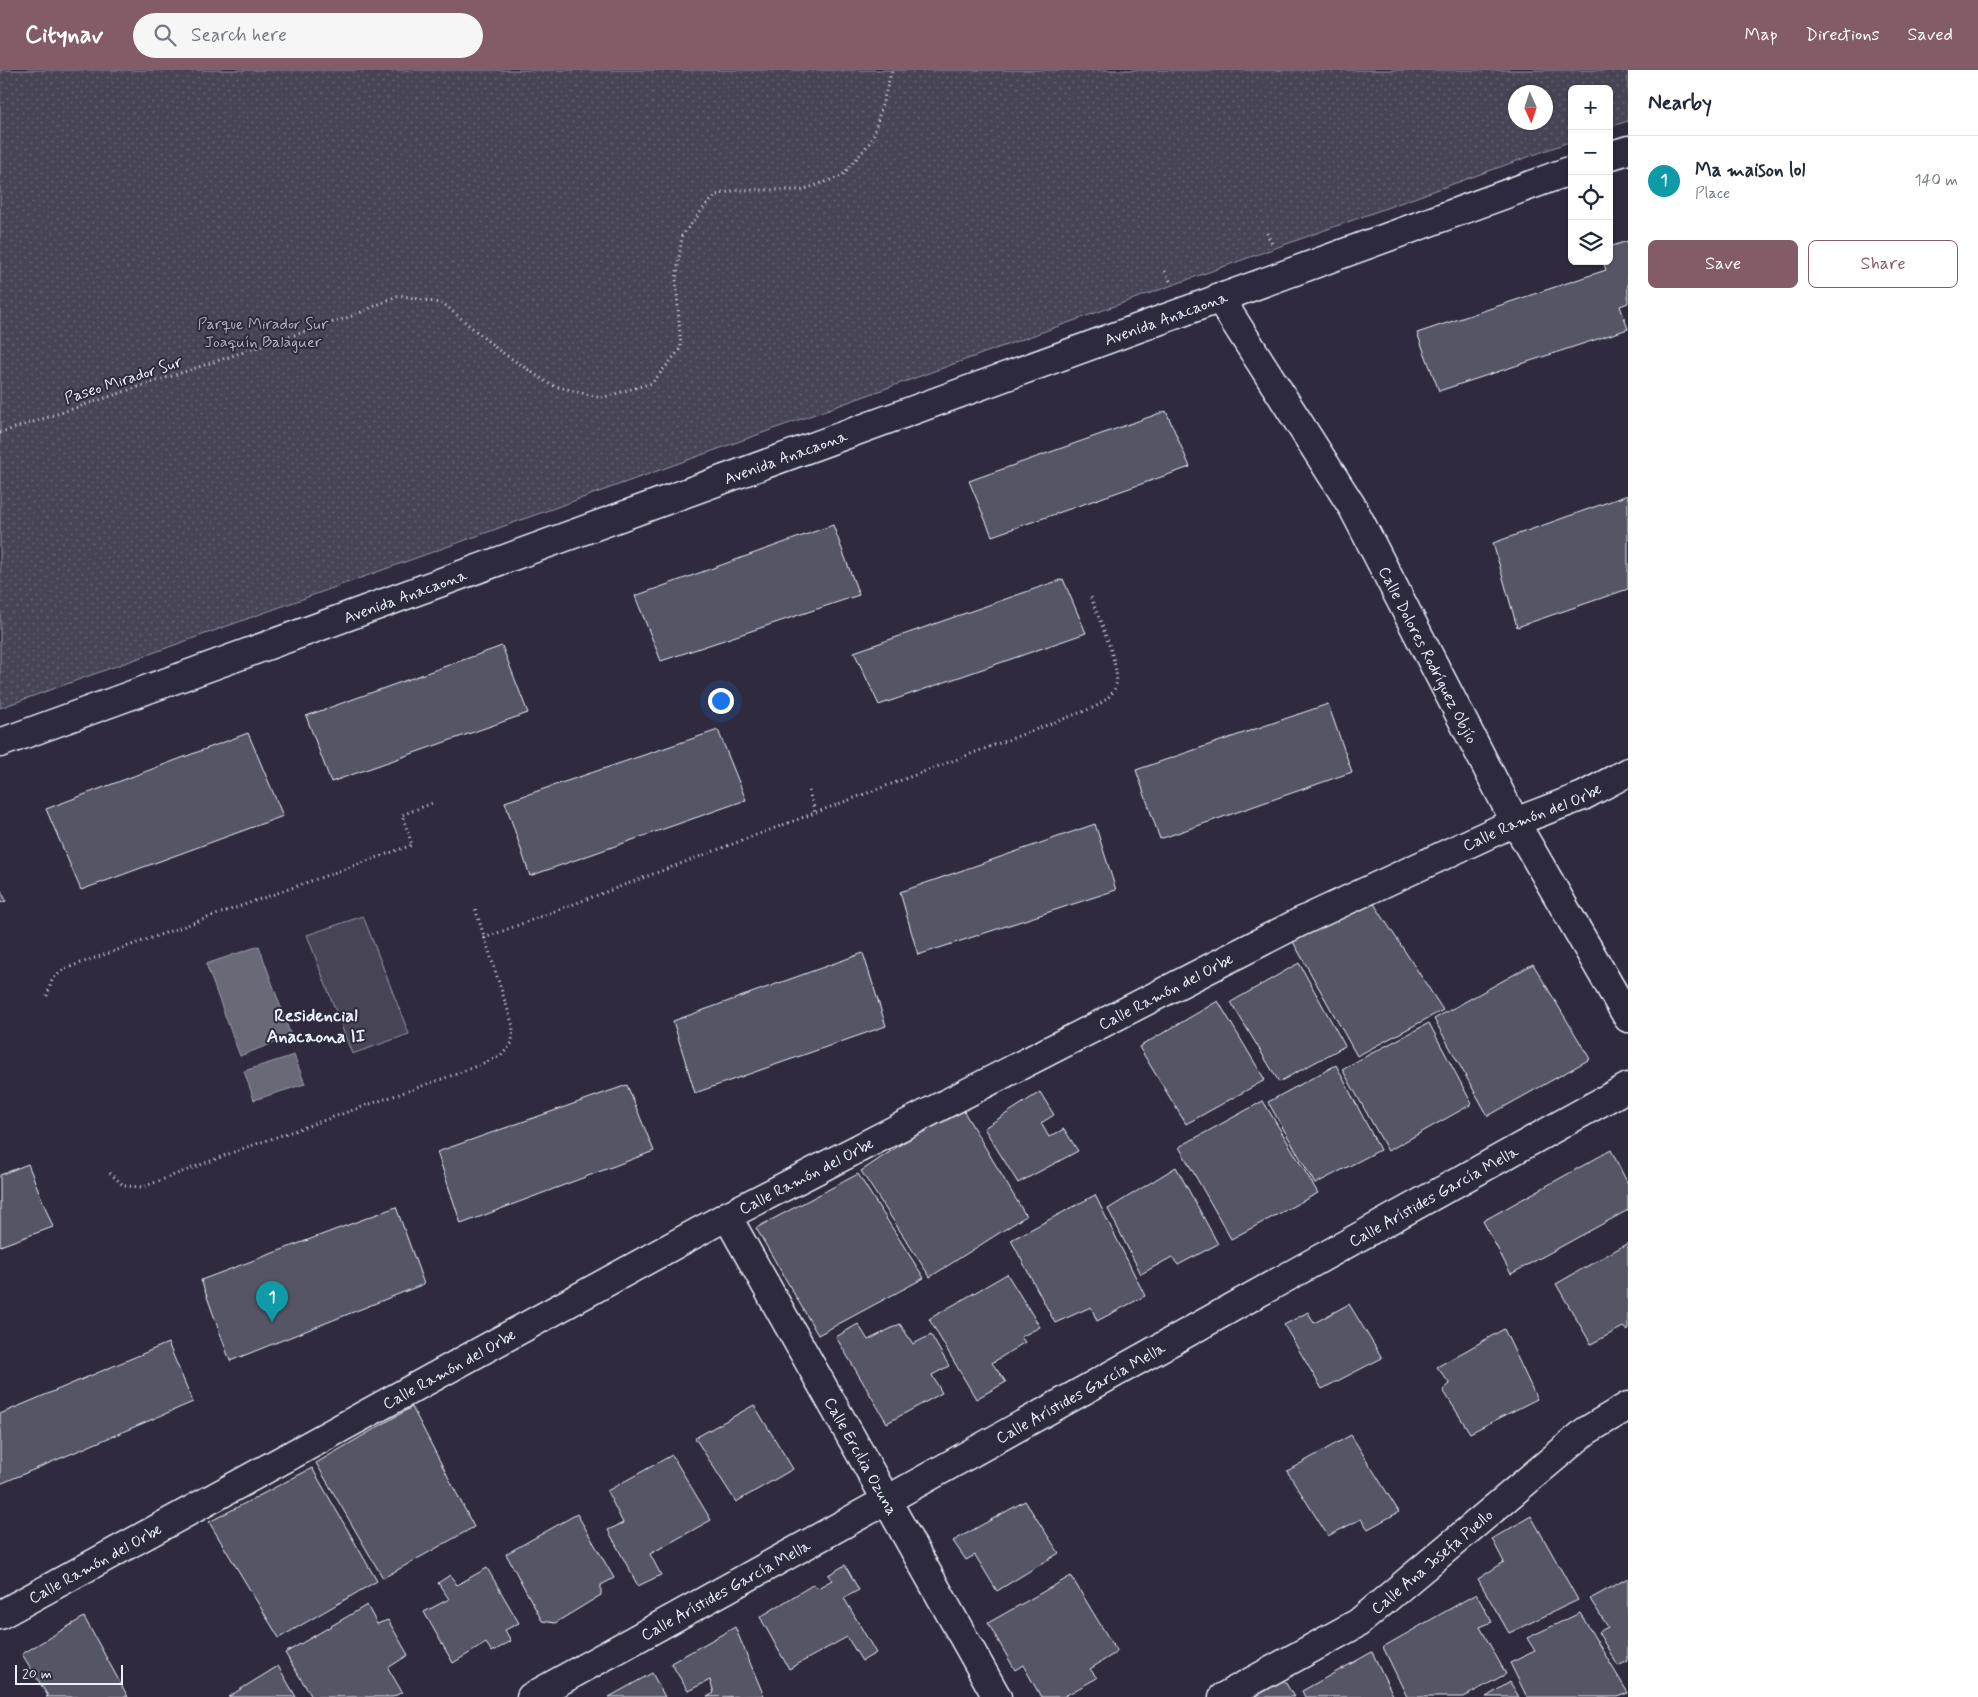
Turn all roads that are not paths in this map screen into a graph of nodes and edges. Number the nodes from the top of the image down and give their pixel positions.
1 (1628, 150) edge
2 (1613, 155) edge
3 (1568, 171) edge
4 (1219, 298) junction
5 (0, 743) edge
6 (1628, 772) edge
7 (1515, 822) junction
8 (1628, 1018) edge
9 (1628, 1087) edge
10 (727, 1216) junction
11 (1628, 1406) edge
12 (888, 1500) junction
13 (0, 1615) edge
14 (531, 1697) edge
15 (997, 1697) edge
16 (1223, 1697) edge

1 - 2 street
3 - 4 street, Avenida Anacaona
4 - 5 street, Avenida Anacaona
4 - 7 street, Calle Dolores Rodríguez Objío
6 - 7 street, Calle Ramón del Orbe
7 - 8 street, Calle Dolores Rodríguez Objío
7 - 10 street, Calle Ramón del Orbe
9 - 12 street, Calle Arístides García Mella
10 - 12 street, Calle Ercilia Ozuna
10 - 13 street, Calle Ramón del Orbe
11 - 16 street, Calle Ana Josefa Puello
12 - 14 street, Calle Arístides García Mella
12 - 15 street, Calle Ercilia Ozuna

